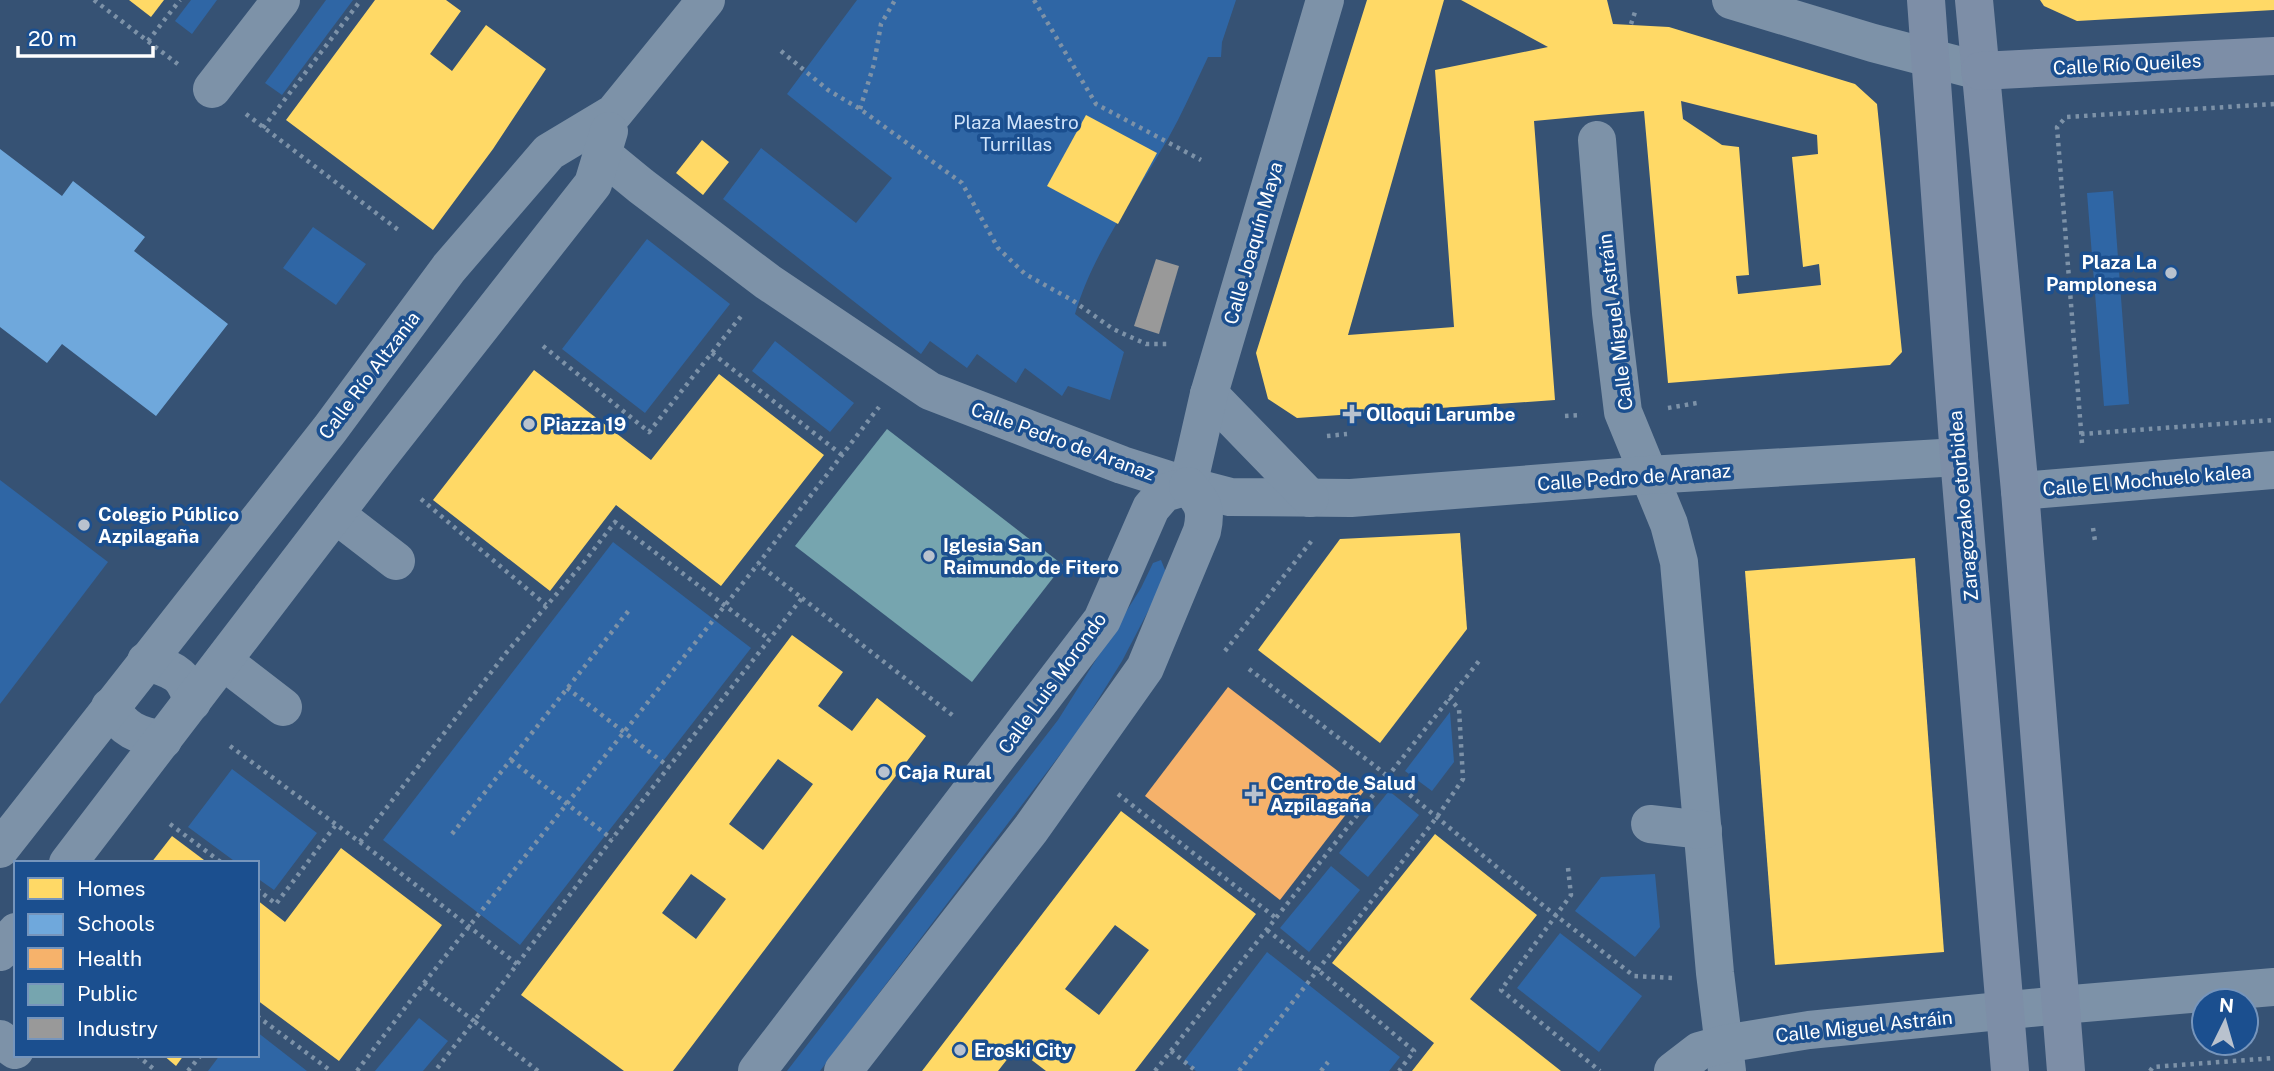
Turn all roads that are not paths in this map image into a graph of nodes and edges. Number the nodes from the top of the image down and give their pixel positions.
1 (281, 0) edge
2 (706, 0) edge
3 (1325, 0) edge
4 (1731, 0) edge
5 (1926, 0) edge
6 (1974, 0) edge
7 (2274, 56) edge
8 (1931, 59) junction
9 (1980, 71) junction
10 (212, 89) road end
11 (614, 113) junction
12 (1597, 140) dead end
13 (602, 154) junction
14 (1209, 394) junction
15 (1959, 457) junction
16 (2274, 470) edge
17 (1648, 475) junction
18 (1188, 486) junction
19 (2020, 491) junction
20 (335, 514) junction
21 (1314, 515) junction
22 (396, 561) dead end
23 (146, 661) junction
24 (223, 662) junction
25 (192, 702) junction
26 (110, 707) junction
27 (283, 707) dead end
28 (163, 740) junction
29 (1650, 824) dead end
30 (1703, 830) junction
31 (0, 849) edge
32 (70, 861) edge
33 (14, 935) edge
34 (0, 953) edge
35 (2274, 987) edge
36 (2062, 1005) junction
37 (2005, 1011) junction
38 (1726, 1058) edge
39 (757, 1071) edge
40 (843, 1071) edge
41 (1673, 1071) edge
42 (2010, 1071) edge
43 (2066, 1071) edge

1 - 10 street
2 - 11 street, Calle Río Altzania
3 - 14 street, Calle Joaquín Maya
4 - 8 street
5 - 8 main road, Zaragozako etorbidea
6 - 9 main road
7 - 9 main road, Calle Río Queiles
8 - 9 street
8 - 15 main road, Zaragozako etorbidea
9 - 19 main road
11 - 13 street, Calle Río Altzania
11 - 23 street, Calle Río Altzania
12 - 17 street, Calle Miguel Astráin
13 - 18 street, Calle Pedro de Aranaz
13 - 20 street, Calle Río Altzania
14 - 18 street, Calle Joaquín Maya
14 - 21 street
15 - 17 street, Calle Pedro de Aranaz
15 - 37 main road, Zaragozako etorbidea
16 - 19 street, Calle El Mochuelo kalea
17 - 21 street, Calle Pedro de Aranaz
17 - 30 street, Calle Miguel Astráin
18 - 21 street, Calle Pedro de Aranaz
18 - 39 street, Calle Luis Morondo
18 - 40 street
19 - 36 main road
20 - 22 street
20 - 24 street, Calle Río Altzania
23 - 25 street
23 - 26 street, Calle Río Altzania
24 - 25 street, Calle Río Altzania
24 - 27 street
25 - 28 street, Calle Río Altzania
26 - 28 street
26 - 31 street, Calle Río Altzania
28 - 32 street, Calle Río Altzania
29 - 30 street
30 - 38 street, Calle Miguel Astráin
33 - 34 street
35 - 36 street
36 - 37 street
36 - 43 main road
37 - 38 street, Calle Miguel Astráin
37 - 42 main road, Zaragozako etorbidea
38 - 41 street, Calle Miguel Astráin

